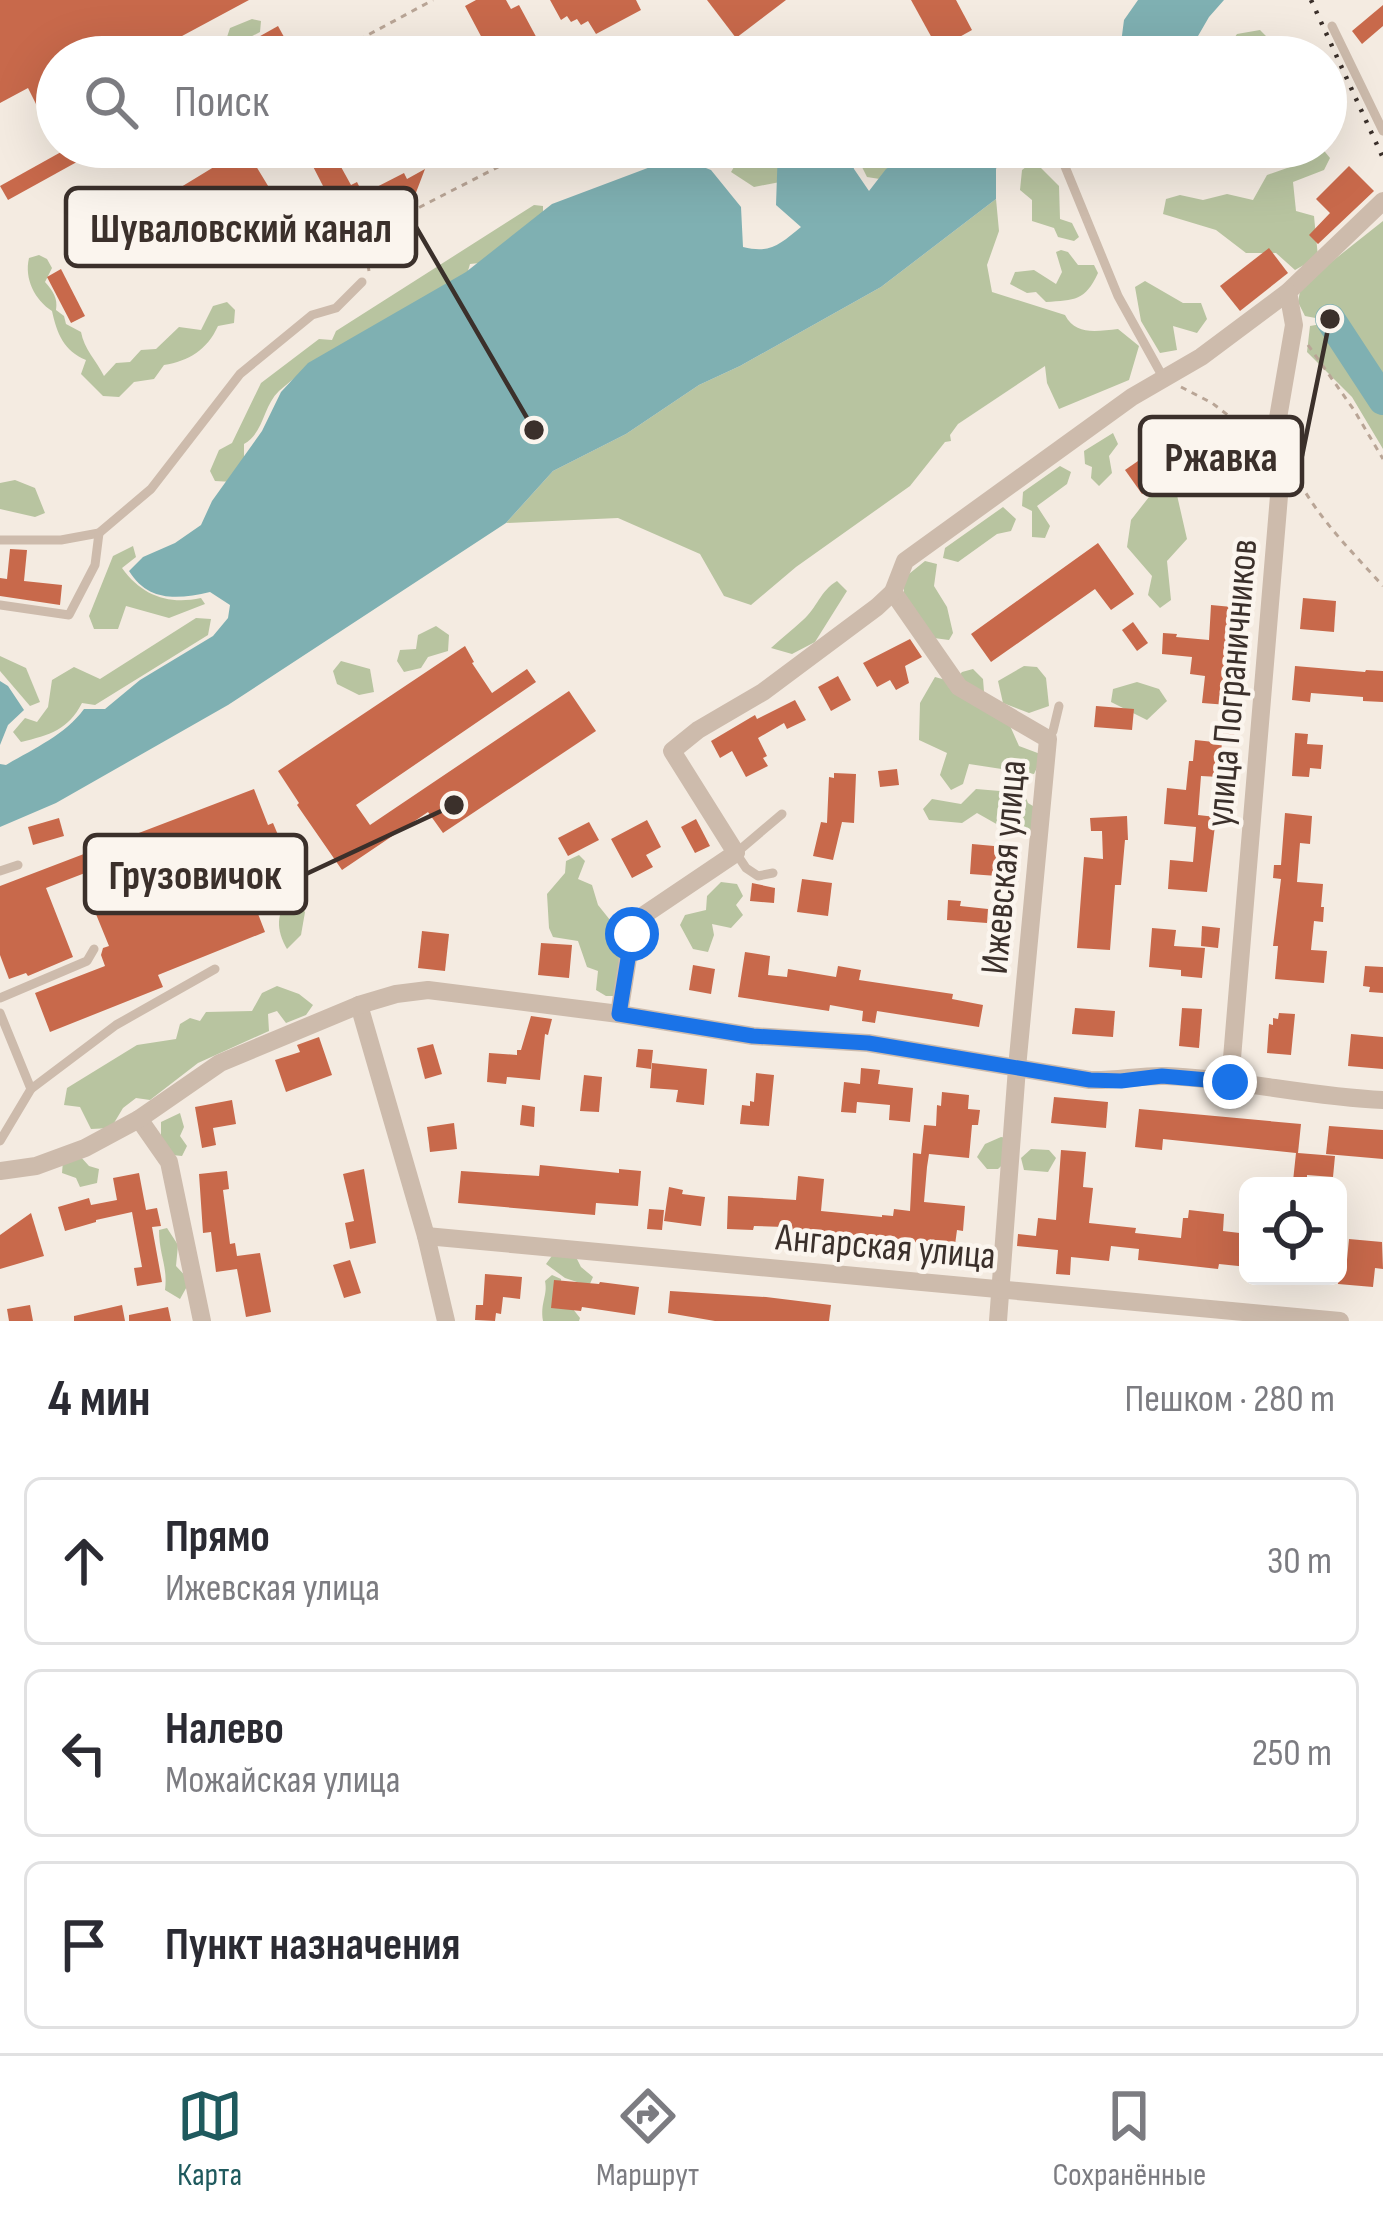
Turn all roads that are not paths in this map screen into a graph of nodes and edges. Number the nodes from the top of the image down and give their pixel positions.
1 (1333, 26) dead end
2 (1338, 36) edge
3 (1347, 55) edge
4 (1383, 131) edge
5 (1066, 168) edge
6 (1383, 201) edge
7 (366, 280) road end
8 (1288, 292) junction
9 (1164, 379) junction
10 (99, 533) junction
11 (0, 540) edge
12 (892, 592) junction
13 (0, 605) edge
14 (1059, 706) dead end
15 (1048, 739) junction
16 (782, 814) dead end
17 (736, 853) junction
18 (18, 865) dead end
19 (0, 871) edge
20 (772, 873) dead end
21 (94, 949) dead end
22 (215, 969) dead end
23 (0, 998) edge
24 (359, 1005) junction
25 (0, 1013) edge
26 (619, 1014) junction
27 (1017, 1068) junction
28 (1230, 1082) junction
29 (31, 1089) junction
30 (1383, 1100) edge
31 (139, 1119) junction
32 (0, 1141) edge
33 (0, 1172) edge
34 (426, 1236) junction
35 (1001, 1289) junction
36 (202, 1321) edge
37 (446, 1321) edge
38 (998, 1321) edge
39 (1340, 1321) edge

1 - 2 lane
3 - 4 lane
5 - 9 lane
6 - 8 street
7 - 10 lane
8 - 9 street
8 - 28 street, улица Пограничников
9 - 12 street
10 - 11 lane
10 - 13 lane
12 - 15 street, Ижевская улица
12 - 17 street
14 - 15 lane
15 - 27 street, Ижевская улица
16 - 17 lane
17 - 20 lane
17 - 26 street
18 - 19 lane
21 - 23 lane
22 - 29 lane
24 - 26 street
24 - 31 street
24 - 34 street
25 - 29 lane
26 - 27 street
27 - 28 street
27 - 35 street, Ижевская улица
28 - 30 street
29 - 32 lane
31 - 33 street
31 - 36 street
34 - 35 street, Ангарская улица
34 - 37 street
35 - 38 street, Ижевская улица
35 - 39 street, Ангарская улица

